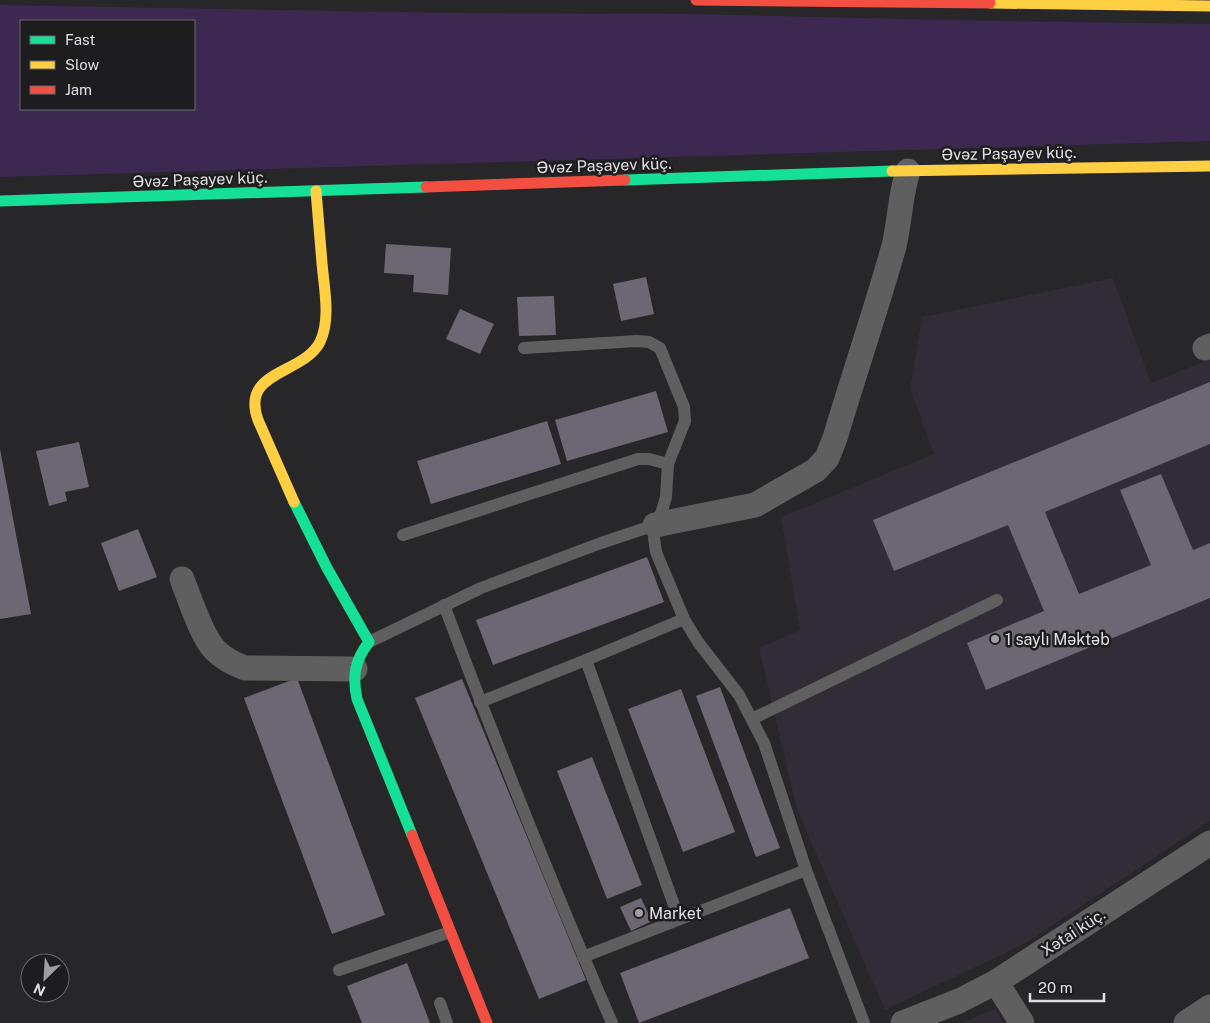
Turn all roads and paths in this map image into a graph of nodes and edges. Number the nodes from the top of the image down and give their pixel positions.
1 (696, 0) edge
2 (1210, 6) edge
3 (1210, 166) edge
4 (908, 171) junction
5 (316, 191) junction
6 (0, 201) edge
7 (524, 348) dead end
8 (668, 464) junction
9 (655, 526) junction
10 (404, 535) dead end
11 (182, 579) dead end
12 (997, 600) dead end
13 (444, 605) junction
14 (684, 619) junction
15 (369, 642) junction
16 (586, 660) junction
17 (354, 669) junction
18 (480, 702) junction
19 (752, 719) junction
20 (1210, 843) edge
21 (806, 870) junction
22 (680, 919) junction
23 (450, 932) junction
24 (583, 957) junction
25 (339, 970) dead end
26 (996, 982) junction
27 (440, 1003) dead end
28 (1210, 1007) edge
29 (447, 1023) edge
30 (487, 1023) edge
31 (612, 1023) edge
32 (864, 1023) edge
33 (903, 1023) edge
34 (1022, 1023) edge
35 (1186, 1023) edge

1 - 2 street
3 - 4 street, Əvəz Paşayev küç.
4 - 5 street, Əvəz Paşayev küç.
4 - 9 street
5 - 6 street, Əvəz Paşayev küç.
5 - 15 street
7 - 8 lane
8 - 9 lane
8 - 10 lane
9 - 13 lane
9 - 14 lane
11 - 17 street
12 - 19 lane
13 - 15 lane
13 - 18 lane
14 - 16 lane
14 - 19 lane
15 - 17 street
16 - 18 lane
16 - 22 lane
17 - 23 street
18 - 24 lane
19 - 21 lane
20 - 26 street, Xətai küç.
21 - 22 lane
21 - 32 lane
22 - 24 lane
23 - 25 lane
23 - 30 street
24 - 31 lane
26 - 33 street, Xətai küç.
26 - 34 street
27 - 29 lane
28 - 35 street

